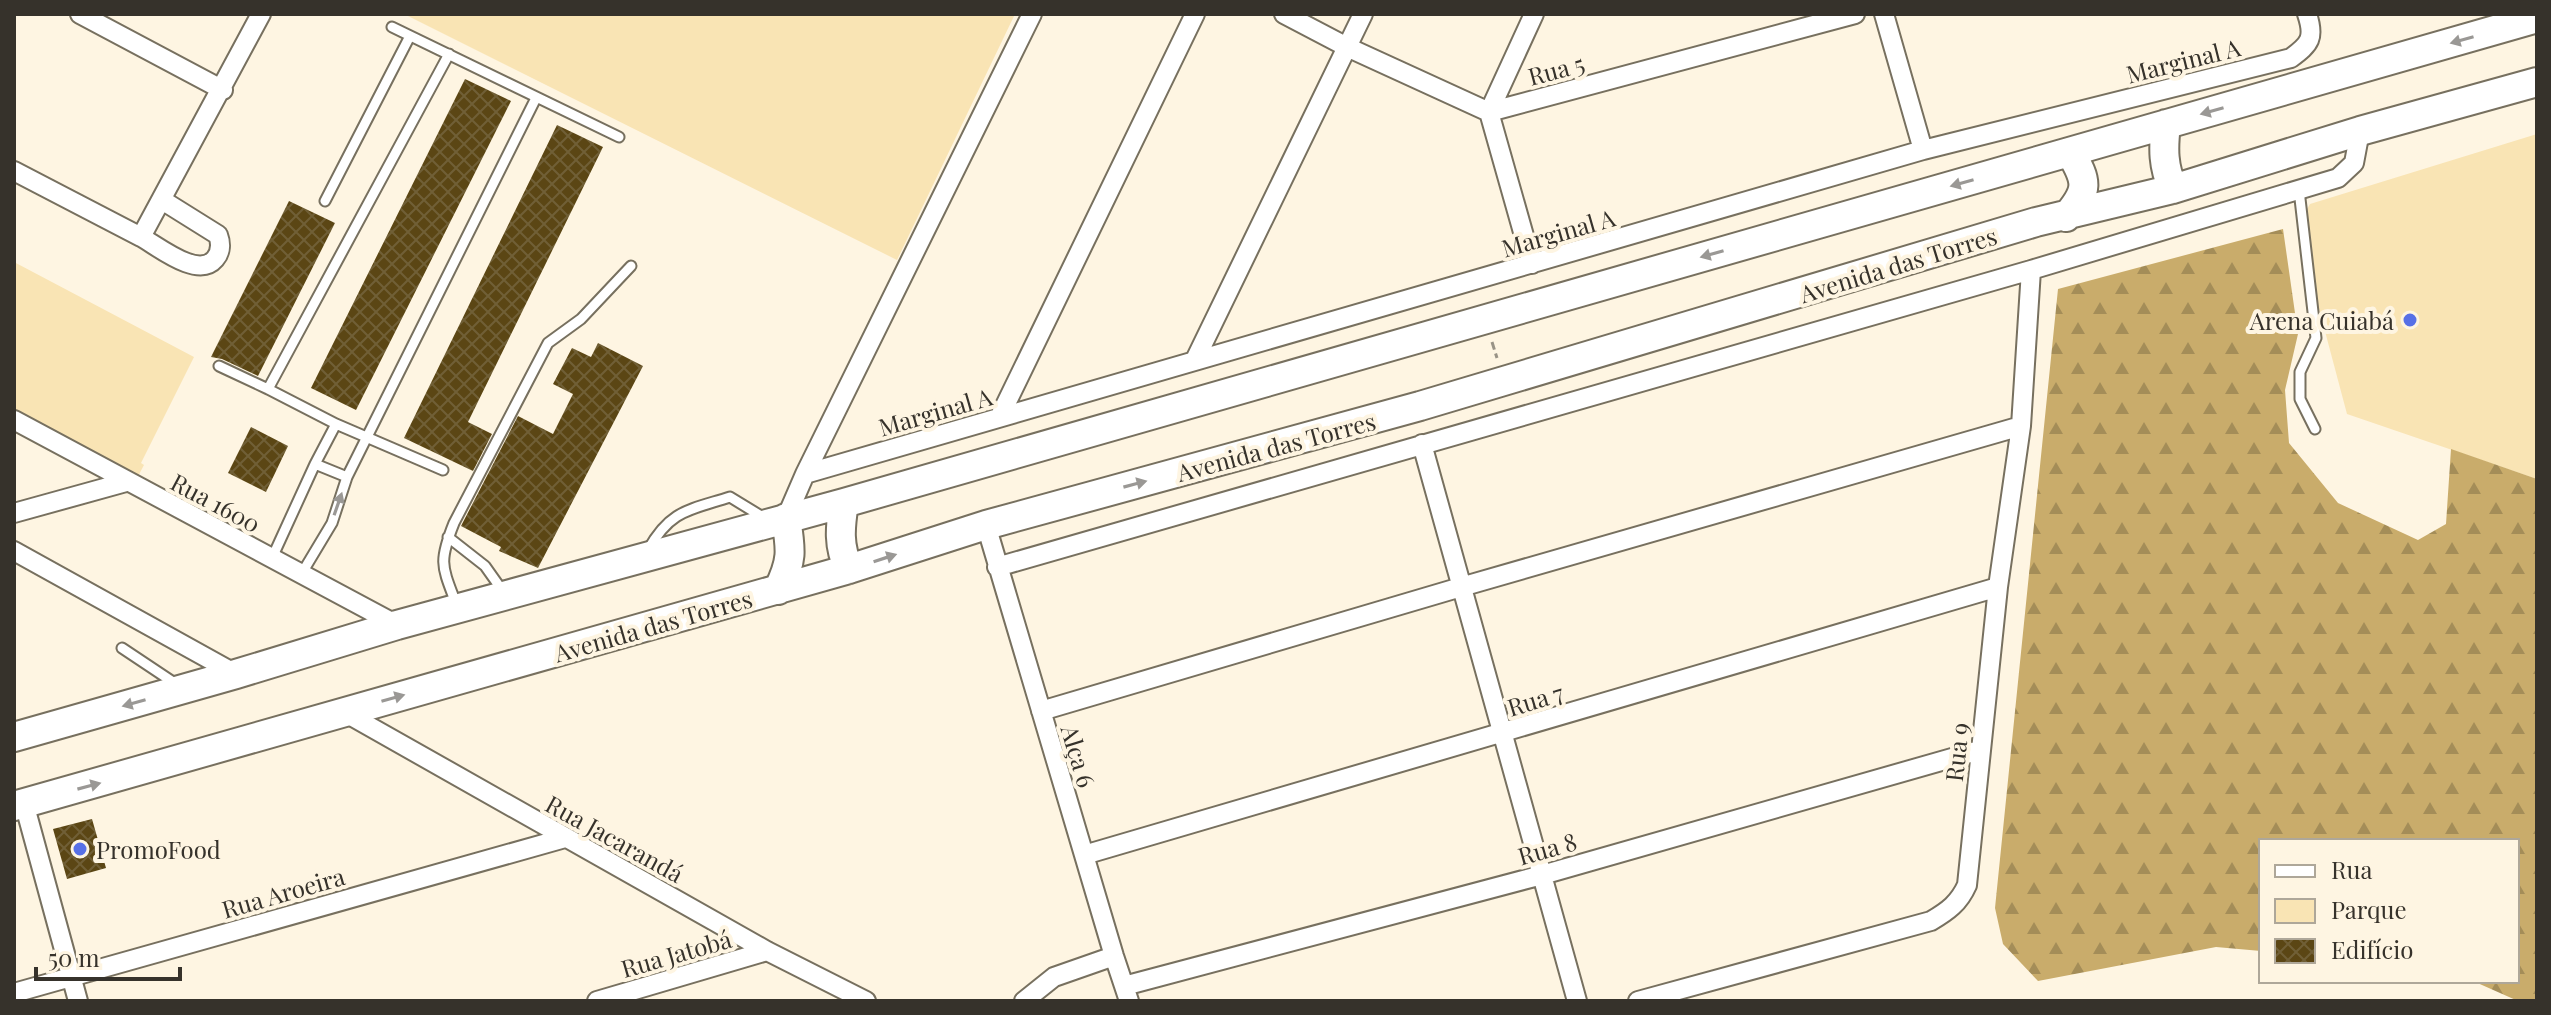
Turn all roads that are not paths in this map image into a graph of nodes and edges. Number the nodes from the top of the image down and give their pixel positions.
1 (80, 14) edge
2 (261, 14) edge
3 (1032, 14) edge
4 (1195, 14) edge
5 (1284, 14) edge
6 (1363, 14) edge
7 (1534, 14) edge
8 (1855, 14) edge
9 (1884, 14) edge
10 (2537, 18) edge
11 (2310, 22) edge
12 (392, 27) dead end
13 (410, 36) junction
14 (1347, 47) junction
15 (449, 54) junction
16 (2537, 82) edge
17 (223, 90) junction
18 (536, 98) junction
19 (1489, 112) junction
20 (2166, 124) junction
21 (2360, 131) junction
22 (619, 137) dead end
23 (1923, 150) junction
24 (2070, 152) junction
25 (14, 171) edge
26 (2173, 189) junction
27 (2299, 190) junction
28 (162, 200) junction
29 (325, 201) dead end
30 (2066, 217) junction
31 (141, 237) junction
32 (1532, 264) junction
33 (631, 266) dead end
34 (2031, 270) junction
35 (1195, 360) junction
36 (219, 366) dead end
37 (268, 389) junction
38 (1000, 416) junction
39 (14, 420) edge
40 (336, 424) junction
41 (2021, 426) junction
42 (2315, 429) dead end
43 (367, 436) junction
44 (1422, 444) junction
45 (315, 464) junction
46 (443, 470) dead end
47 (805, 474) junction
48 (347, 477) junction
49 (126, 482) junction
50 (844, 503) junction
51 (14, 513) edge
52 (778, 520) junction
53 (986, 525) junction
54 (448, 537) junction
55 (14, 551) edge
56 (272, 558) junction
57 (997, 567) junction
58 (849, 569) junction
59 (302, 573) junction
60 (1461, 587) junction
61 (1998, 587) junction
62 (778, 590) junction
63 (506, 595) junction
64 (458, 608) junction
65 (397, 625) junction
66 (122, 648) dead end
67 (236, 674) junction
68 (184, 689) junction
69 (1041, 711) junction
70 (344, 712) junction
71 (1502, 734) junction
72 (14, 737) edge
73 (1980, 750) junction
74 (19, 805) edge
75 (565, 838) junction
76 (1084, 855) junction
77 (1542, 875) junction
78 (767, 951) junction
79 (1114, 956) junction
80 (70, 976) junction
81 (14, 993) edge
82 (1127, 994) edge
83 (78, 1001) edge
84 (597, 1001) edge
85 (866, 1001) edge
86 (1024, 1001) edge
87 (1577, 1001) edge
88 (1638, 1001) edge

1 - 17 street
2 - 17 street
3 - 47 street
4 - 38 street
5 - 14 street
6 - 14 street
7 - 19 street
8 - 19 street, Rua 5
9 - 23 street
10 -> 20 main road
11 - 23 street, Marginal A
12 - 13 lane
13 - 15 lane
13 - 29 lane
14 - 19 street
14 - 35 street
15 - 18 lane
15 - 37 lane
16 - 21 main road, Avenida das Torres
17 - 28 street
18 - 22 lane
18 - 43 lane
19 - 32 street
20 - 24 main road
20 - 26 main road
21 - 26 main road, Avenida das Torres
21 - 27 street
23 - 32 street, Marginal A
24 - 30 main road
24 -> 50 main road
25 - 31 street
26 - 30 main road, Avenida das Torres
27 - 34 street
27 - 42 lane
28 - 31 street
28 - 31 street
53 -> 30 main road, Avenida das Torres
32 - 35 street, Marginal A
33 - 54 lane
34 - 41 street, Rua 9
34 - 44 street
35 - 38 street, Marginal A
36 - 37 lane
37 - 40 lane
38 - 47 street, Marginal A
39 - 49 street, Rua 1600
40 - 43 lane
40 - 45 lane
41 - 60 street
41 - 61 street, Rua 9
43 - 46 lane
43 - 48 lane
44 - 57 street
44 - 60 street
45 - 48 lane
45 - 56 lane
47 - 52 street
59 -> 48 lane
49 - 51 street
49 - 56 street, Rua 1600
50 - 52 main road
50 - 58 main road
52 - 62 main road
52 - 63 main road
53 - 57 street, Alça 6
58 -> 53 main road, Avenida das Torres
54 - 63 lane
54 - 64 lane
55 - 67 street
56 - 59 street, Rua 1600
57 - 69 street, Alça 6
58 - 62 main road, Avenida das Torres
59 - 65 street, Rua 1600
60 - 69 street
60 - 71 street
61 - 71 street, Rua 7
61 - 73 street, Rua 9
70 -> 62 main road, Avenida das Torres
63 - 64 main road
64 - 65 main road
65 - 67 main road
66 - 68 lane
67 - 68 main road
68 -> 72 main road
69 - 76 street, Alça 6
74 -> 70 main road, Avenida das Torres
70 - 75 street, Rua Jacarandá
71 - 76 street, Rua 7
71 - 77 street
73 - 77 street, Rua 8
73 - 88 street, Rua 9
74 - 80 street
75 - 78 street, Rua Jacarandá
75 - 80 street, Rua Aroeira
76 - 79 street, Alça 6
77 - 82 street, Rua 8
77 - 87 street
78 - 84 street, Rua Jatobá
78 - 85 street, Rua Jacarandá
79 - 82 street, Alça 6
79 - 86 street
80 - 81 street, Rua Aroeira
80 - 83 street

